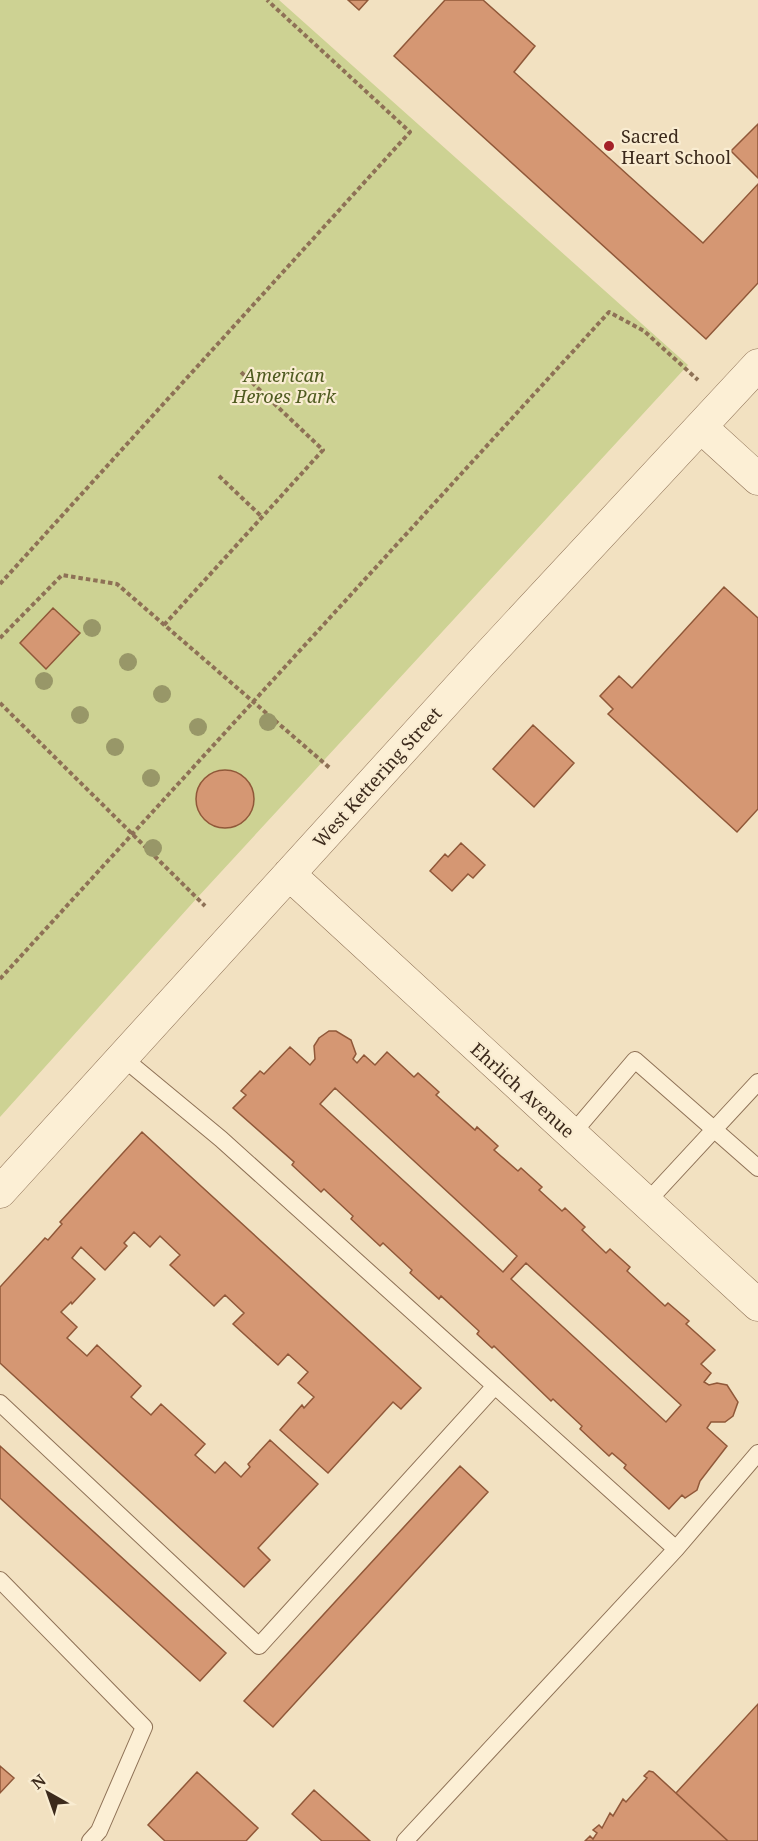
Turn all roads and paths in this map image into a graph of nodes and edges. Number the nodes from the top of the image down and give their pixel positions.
1 (267, 0) edge
2 (758, 365) edge
3 (241, 372) dead end
4 (723, 402) junction
5 (701, 426) junction
6 (219, 476) dead end
7 (758, 478) edge
8 (261, 516) junction
9 (0, 584) edge
10 (164, 625) junction
11 (0, 638) edge
12 (0, 703) edge
13 (252, 703) junction
14 (331, 769) dead end
15 (134, 833) junction
16 (289, 874) junction
17 (205, 906) dead end
18 (0, 979) edge
19 (122, 1057) junction
20 (758, 1082) edge
21 (715, 1130) junction
22 (572, 1134) junction
23 (758, 1168) edge
24 (0, 1192) edge
25 (646, 1203) junction
26 (758, 1305) edge
27 (494, 1387) junction
28 (0, 1403) edge
29 (758, 1453) edge
30 (676, 1549) junction
31 (0, 1580) edge
32 (90, 1841) edge
33 (405, 1841) edge

1 - 9 path
2 - 4 street, West Kettering Street
3 - 8 path
4 - 5 street, West Kettering Street
4 - 13 path
5 - 7 street
5 - 16 street, West Kettering Street
6 - 8 path
8 - 10 path
10 - 11 path
10 - 13 path
12 - 15 path
13 - 14 path
13 - 15 path
15 - 17 path
15 - 18 path
16 - 19 street, West Kettering Street
16 - 22 street, Ehrlich Avenue
19 - 24 street, West Kettering Street
19 - 27 lane
20 - 21 lane
21 - 22 lane
21 - 23 lane
21 - 25 lane
22 - 25 street, Ehrlich Avenue
25 - 26 street, Ehrlich Avenue
27 - 28 lane
27 - 30 lane
29 - 30 lane
30 - 33 lane
31 - 32 lane

